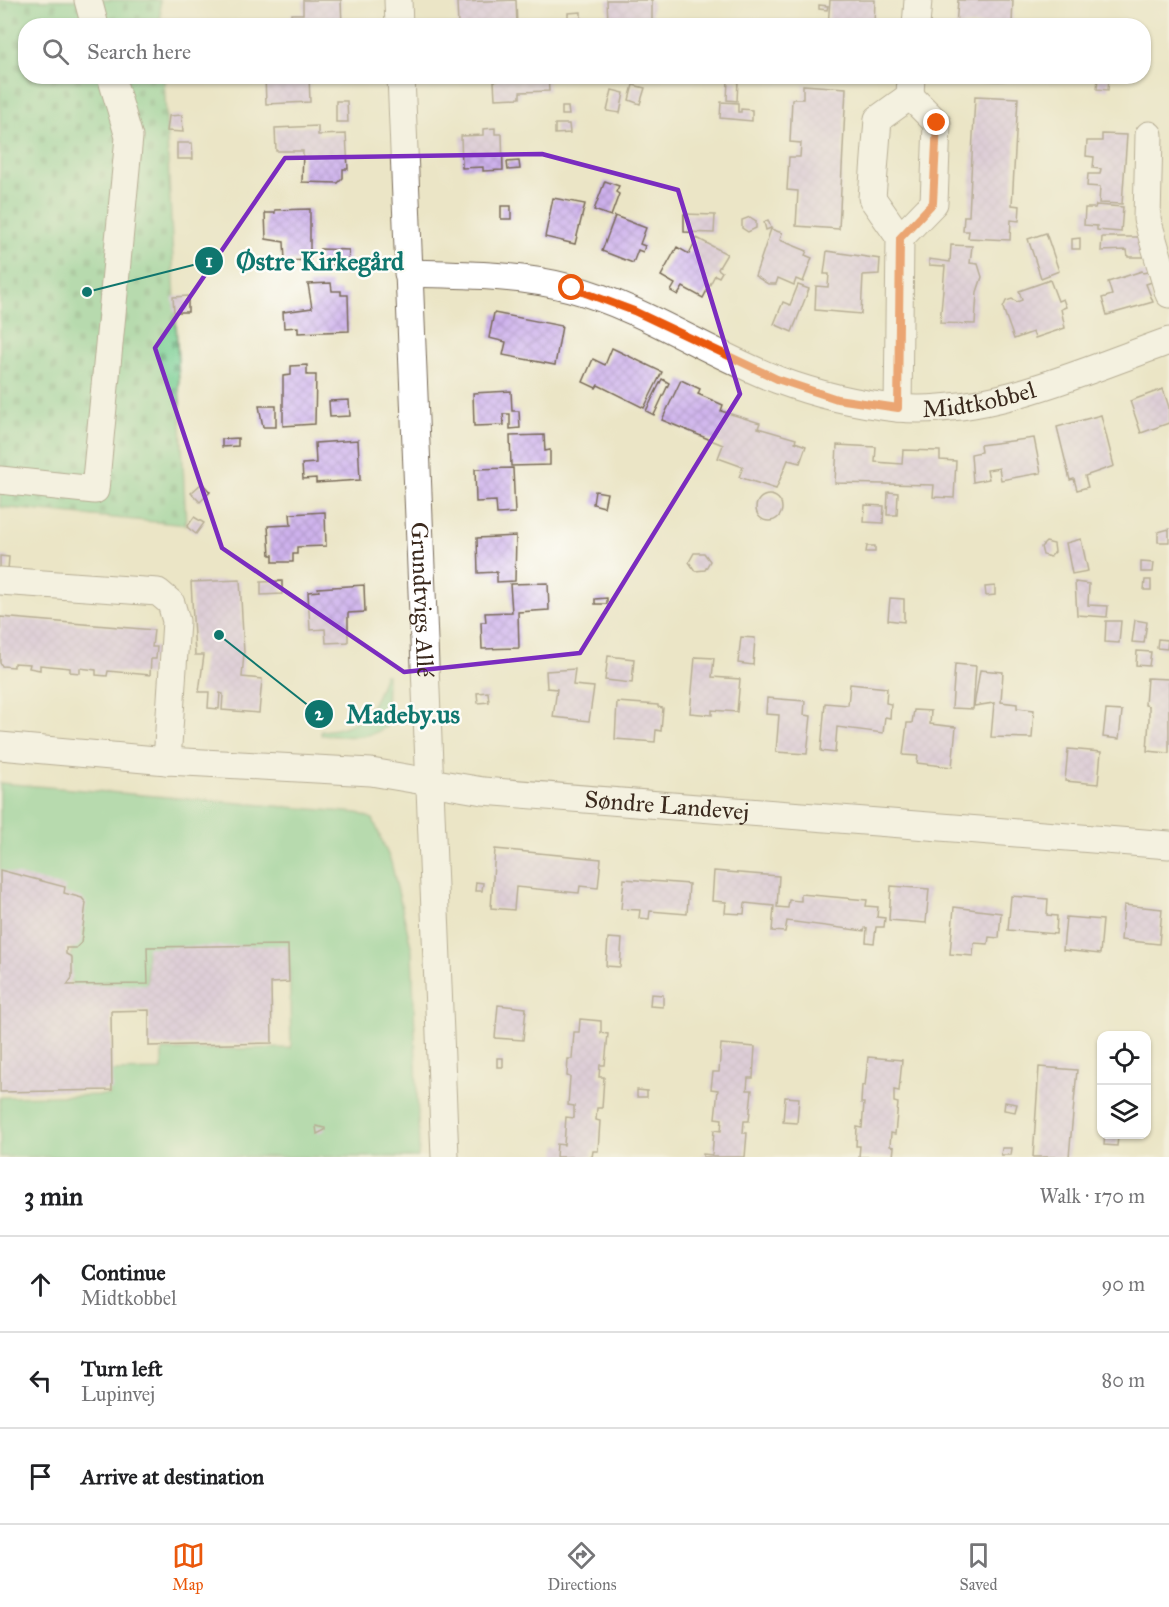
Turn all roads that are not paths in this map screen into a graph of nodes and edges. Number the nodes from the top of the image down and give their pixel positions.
1 (88, 0) edge
2 (399, 0) edge
3 (918, 0) edge
4 (93, 18) edge
5 (399, 18) edge
6 (917, 18) edge
7 (113, 84) edge
8 (401, 84) edge
9 (911, 86) edge
10 (1149, 135) dead end
11 (900, 238) junction
12 (408, 273) junction
13 (1169, 294) edge
14 (1169, 341) edge
15 (898, 408) junction
16 (0, 480) edge
17 (0, 581) edge
18 (0, 746) edge
19 (167, 761) junction
20 (430, 784) junction
21 (1169, 844) edge
22 (445, 1157) edge

1 - 4 street
2 - 5 street
3 - 6 street
7 - 16 street
8 - 12 street, Grundtvigs Allé
9 - 11 street
9 - 11 street
10 - 13 street
11 - 15 street
12 - 15 street, Midtkobbel
12 - 20 street, Grundtvigs Allé
14 - 15 street, Midtkobbel
17 - 19 street
18 - 19 street, Søndre Landevej
19 - 20 street, Søndre Landevej
20 - 21 street, Søndre Landevej
20 - 22 street, Grundtvigs Allé

